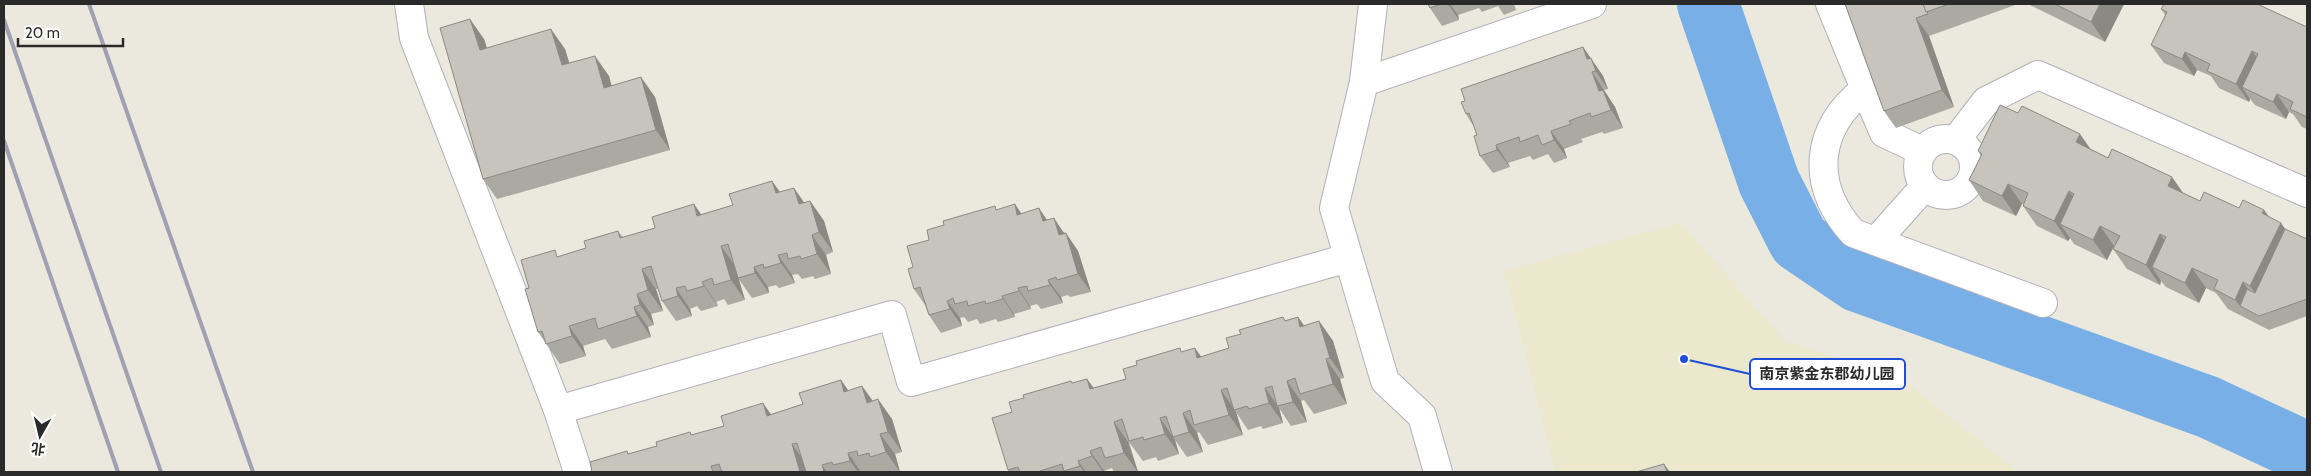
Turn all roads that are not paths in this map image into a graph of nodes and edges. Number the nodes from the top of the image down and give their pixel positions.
1 (409, 4) edge
2 (1373, 4) edge
3 (1592, 4) edge
4 (1830, 4) edge
5 (1364, 82) junction
6 (1865, 89) junction
7 (1956, 140) junction
8 (1922, 151) junction
9 (1925, 186) junction
10 (2307, 193) edge
11 (1876, 241) junction
12 (1348, 258) junction
13 (2043, 303) dead end
14 (558, 410) junction
15 (578, 472) edge
16 (1438, 472) edge

1 - 14 lane
2 - 5 lane
3 - 5 lane
4 - 6 lane
5 - 12 lane
6 - 8 lane
6 - 11 lane
7 - 8 lane
7 - 9 lane
7 - 10 lane
8 - 9 lane
9 - 11 lane
11 - 13 lane
12 - 14 lane
12 - 16 lane
14 - 15 lane

